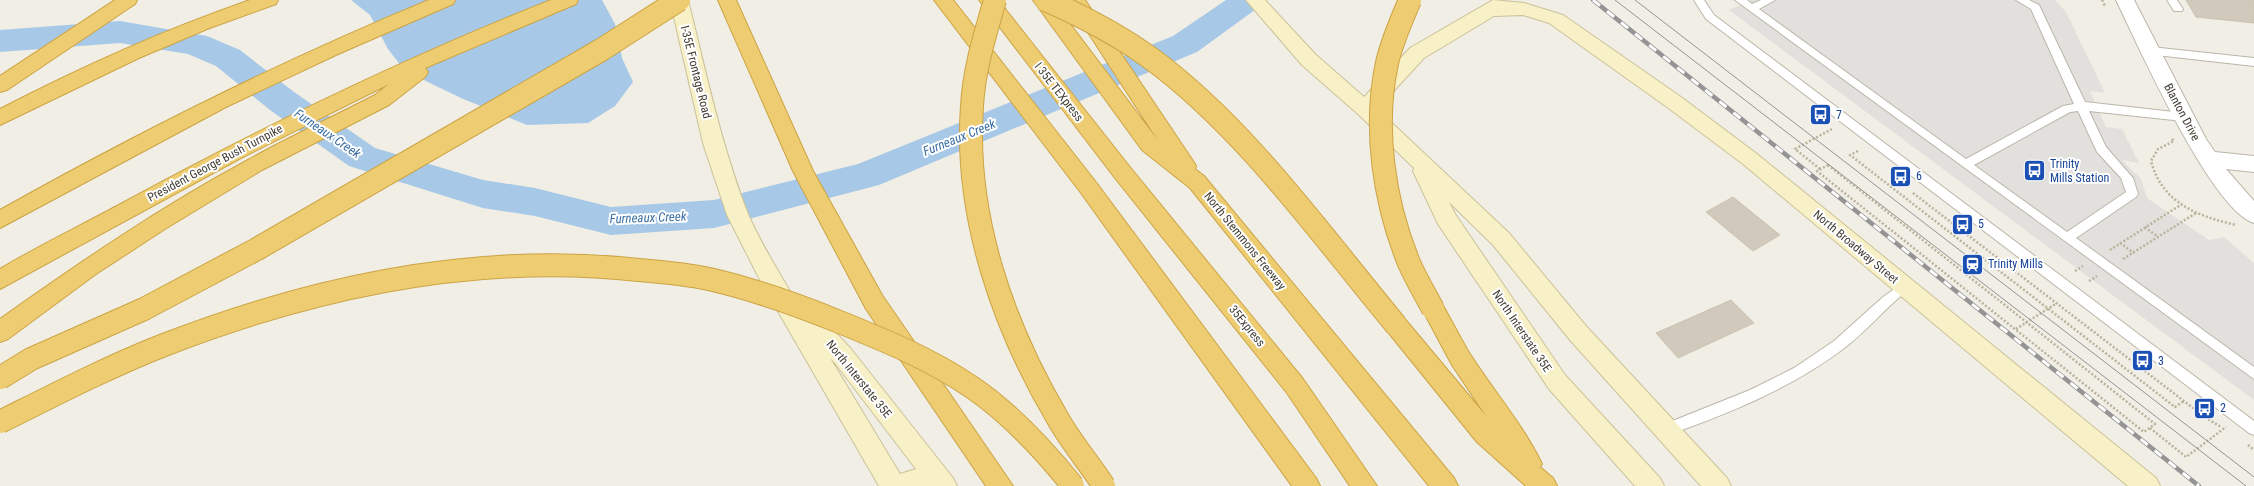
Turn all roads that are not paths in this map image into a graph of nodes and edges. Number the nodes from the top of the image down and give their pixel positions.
1 (128, 0) edge
2 (269, 0) edge
3 (446, 0) edge
4 (569, 0) edge
5 (679, 0) edge
6 (727, 0) edge
7 (943, 0) edge
8 (1042, 0) edge
9 (1076, 0) edge
10 (1256, 0) edge
11 (1410, 0) edge
12 (1508, 0) edge
13 (1544, 0) edge
14 (1699, 0) edge
15 (1740, 0) edge
16 (1770, 0) edge
17 (2021, 0) edge
18 (2125, 0) edge
19 (992, 4) edge
20 (1751, 8) junction
21 (1050, 9) edge
22 (1490, 10) junction
23 (1556, 19) junction
24 (445, 50) junction
25 (2150, 51) junction
26 (2254, 62) edge
27 (0, 85) edge
28 (2082, 106) junction
29 (1364, 109) junction
30 (2183, 117) junction
31 (0, 118) edge
32 (1157, 141) junction
33 (713, 143) joint
34 (1417, 159) junction
35 (2209, 160) junction
36 (1966, 164) junction
37 (2254, 164) edge
38 (1122, 172) joint
39 (2254, 215) edge
40 (0, 220) edge
41 (2067, 238) junction
42 (769, 276) junction
43 (0, 280) edge
44 (1904, 287) junction
45 (0, 332) edge
46 (2254, 374) edge
47 (0, 378) edge
48 (0, 422) edge
49 (2254, 429) edge
50 (1665, 430) junction
51 (939, 480) edge
52 (1647, 481) edge
53 (1541, 482) edge
54 (893, 486) edge
55 (897, 486) edge
56 (1000, 486) edge
57 (1073, 486) edge
58 (1104, 486) edge
59 (1307, 486) edge
60 (1364, 486) edge
61 (1444, 486) edge
62 (1718, 486) edge
63 (2147, 486) edge

1 - 27 highway
2 - 31 highway
3 - 40 highway
4 - 24 highway, President George Bush Turnpike
5 - 33 main road, I-35E Frontage Road
5 - 47 highway, bridge
6 - 56 highway
7 - 59 highway
8 - 21 highway, North Stemmons Freeway
9 - 32 highway, bridge
10 - 29 main road
11 - 53 highway, bridge
12 - 22 main road
13 - 23 main road, North Broadway Street
14 - 49 lane
15 - 20 lane
16 - 20 lane
17 - 28 lane
18 - 25 street, Blanton Drive
19 - 38 highway, I 35E TEXpress
19 - 58 highway, bridge
20 - 36 lane
21 - 32 highway, North Stemmons Freeway
21 - 53 highway, bridge
22 - 23 main road, North Broadway Street
22 - 29 main road
23 - 44 main road, North Broadway Street
24 - 43 highway, President George Bush Turnpike
24 - 45 highway
25 - 26 lane
25 - 30 street, Blanton Drive
28 - 30 lane
28 - 36 lane
28 - 41 lane
29 - 34 main road
30 - 35 street, Blanton Drive
32 - 61 highway, North Stemmons Freeway
33 - 42 main road, North Interstate 35E
34 - 50 main road
34 - 52 main road, North Interstate 35E
35 - 37 street
35 - 39 street, Blanton Drive
36 - 41 lane
38 - 60 highway, 35Express
41 - 46 lane
42 - 51 main road, North Interstate 35E
42 - 54 main road, North Interstate 35E
44 - 50 lane
44 - 63 main road, North Broadway Street
48 - 57 highway, bridge
50 - 62 main road
51 - 55 main road

